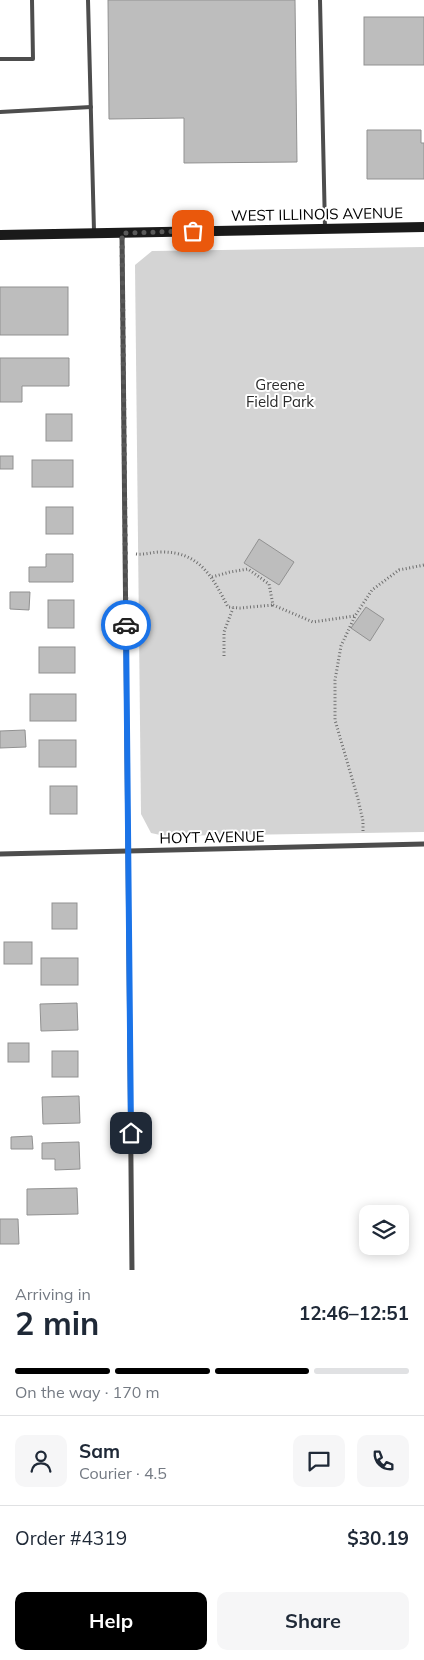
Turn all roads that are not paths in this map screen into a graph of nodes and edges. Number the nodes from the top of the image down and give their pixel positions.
1 (32, 0) edge
2 (88, 0) edge
3 (320, 0) edge
4 (0, 59) edge
5 (91, 108) junction
6 (0, 112) edge
7 (424, 227) edge
8 (325, 229) junction
9 (94, 233) junction
10 (122, 233) junction
11 (0, 235) edge
12 (424, 844) edge
13 (128, 852) junction
14 (0, 854) edge
15 (132, 1270) edge

1 - 4 lane
2 - 5 lane
3 - 8 lane
5 - 6 lane
5 - 9 lane
7 - 8 main road, WEST ILLINOIS AVENUE
8 - 10 main road, WEST ILLINOIS AVENUE
9 - 10 main road, WEST ILLINOIS AVENUE
9 - 11 main road, WEST ILLINOIS AVENUE
10 - 13 street
12 - 13 street, HOYT AVENUE
13 - 14 street, HOYT AVENUE
13 - 15 street

